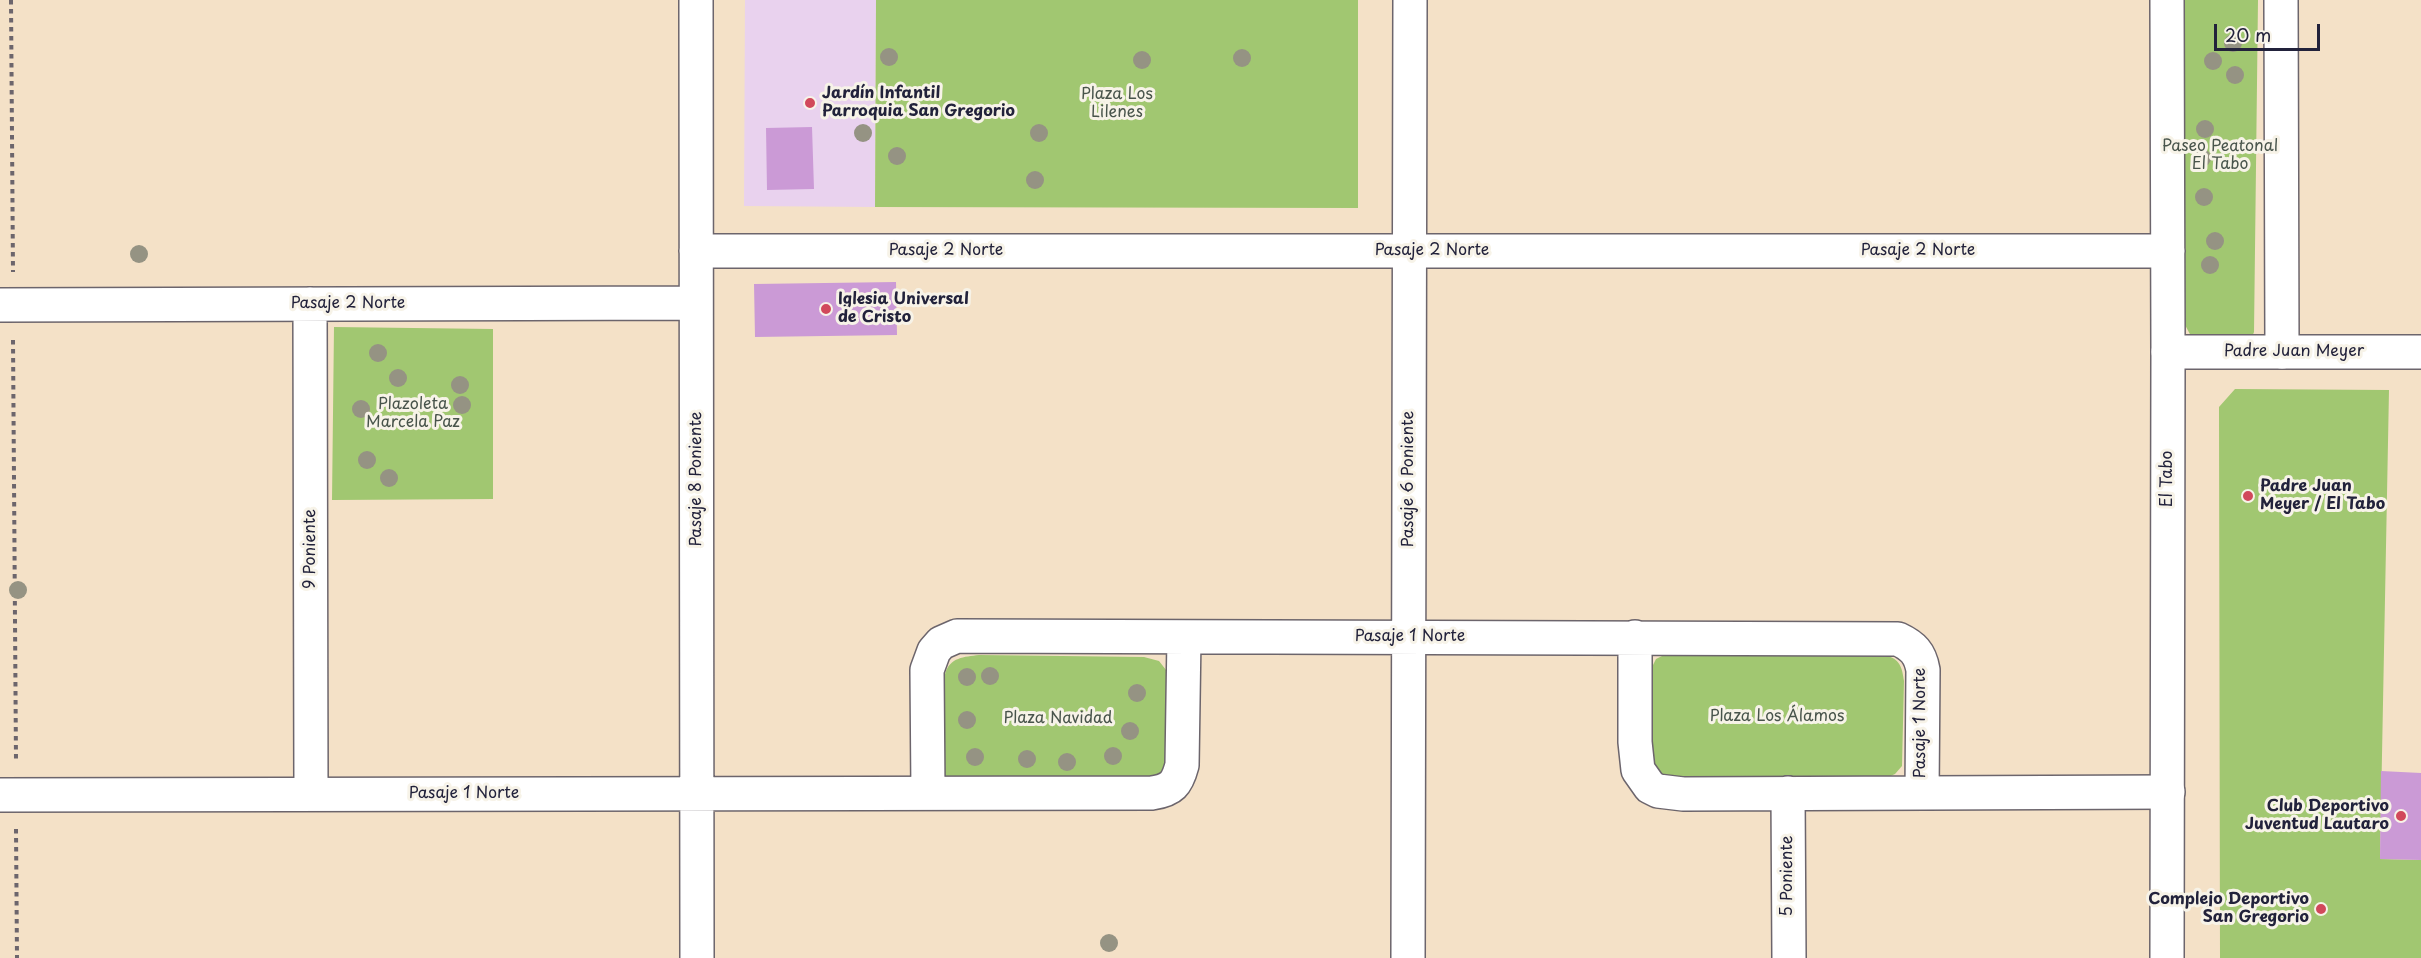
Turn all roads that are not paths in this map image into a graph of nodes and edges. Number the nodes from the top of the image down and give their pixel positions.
1 (696, 0) edge
2 (1410, 0) edge
3 (2167, 0) edge
4 (2281, 0) edge
5 (696, 251) junction
6 (1409, 251) junction
7 (2168, 251) junction
8 (696, 303) junction
9 (310, 304) junction
10 (6, 305) edge
11 (2168, 352) junction
12 (2282, 352) junction
13 (2421, 352) edge
14 (1184, 637) junction
15 (1409, 637) junction
16 (1635, 637) junction
17 (2168, 792) junction
18 (928, 793) junction
19 (1788, 793) junction
20 (1922, 793) junction
21 (311, 794) junction
22 (697, 794) junction
23 (8, 795) edge
24 (697, 958) edge
25 (1408, 958) edge
26 (1789, 958) edge
27 (2167, 958) edge

1 - 5 street, Pasaje 8 Poniente
2 - 6 street, Pasaje 6 Poniente
3 - 7 street, El Tabo
4 - 12 street
5 - 6 street, Pasaje 2 Norte
5 - 8 street, Pasaje 8 Poniente
6 - 7 street, Pasaje 2 Norte
6 - 15 street, Pasaje 6 Poniente
7 - 11 street, El Tabo
8 - 9 street, Pasaje 2 Norte
8 - 22 street, Pasaje 8 Poniente
9 - 10 street, Pasaje 2 Norte
9 - 21 street, 9 Poniente
11 - 12 street, Padre Juan Meyer
11 - 17 street, El Tabo
12 - 13 street, Padre Juan Meyer
14 - 15 street, Pasaje 1 Norte
14 - 18 street, Pasaje 1 Norte
14 - 18 street, Pasaje 1 Norte
15 - 16 street, Pasaje 1 Norte
15 - 25 street, Pasaje 6 Poniente
16 - 19 street, Pasaje 1 Norte
16 - 20 street, Pasaje 1 Norte
17 - 20 street, Pasaje 1 Norte
17 - 27 street, El Tabo
18 - 22 street, Pasaje 1 Norte
19 - 20 street, Pasaje 1 Norte
19 - 26 street, 5 Poniente
21 - 22 street, Pasaje 1 Norte
21 - 23 street, Pasaje 1 Norte
22 - 24 street, Pasaje 8 Poniente

